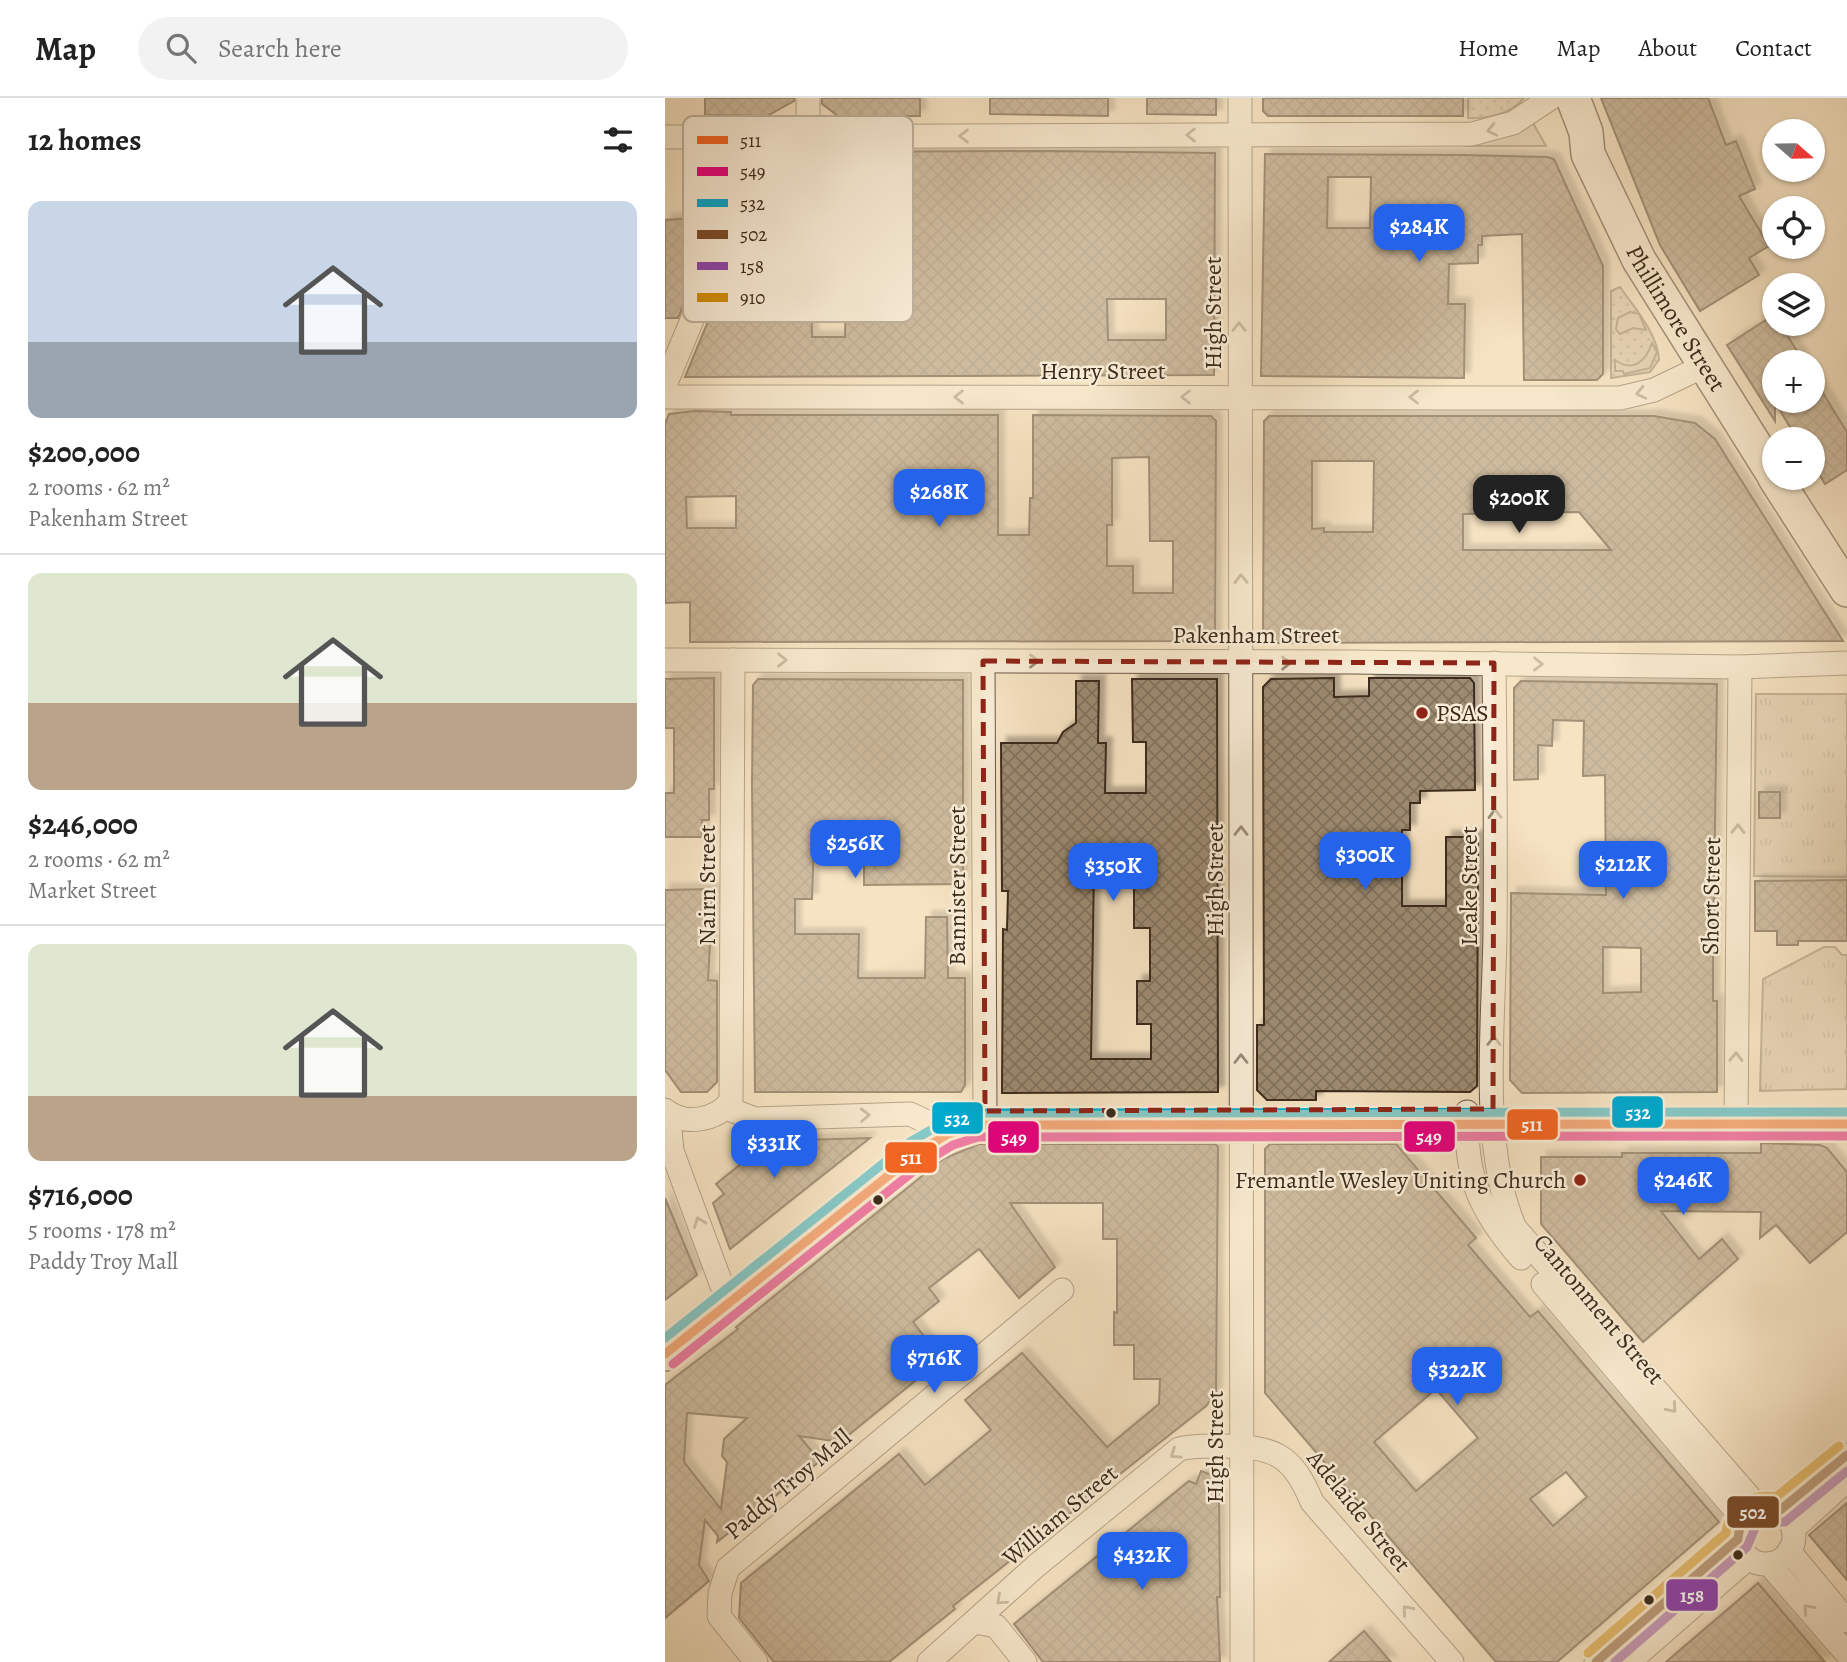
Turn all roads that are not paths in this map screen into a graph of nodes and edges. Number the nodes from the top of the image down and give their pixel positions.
1 (808, 98) edge
2 (1240, 98) edge
3 (1555, 98) edge
4 (808, 116) edge
5 (1239, 135) junction
6 (913, 136) edge
7 (665, 137) edge
8 (683, 137) edge
9 (691, 322) edge
10 (1703, 366) junction
11 (665, 385) edge
12 (665, 397) edge
13 (1239, 397) junction
14 (1762, 457) edge
15 (1783, 490) edge
16 (1847, 590) edge
17 (665, 660) edge
18 (733, 660) junction
19 (983, 661) junction
20 (1241, 662) junction
21 (1494, 663) junction
22 (1847, 663) edge
23 (1740, 667) junction
24 (726, 1108) junction
25 (985, 1111) junction
26 (1847, 1112) edge
27 (669, 1113) edge
28 (1480, 1117) junction
29 (1241, 1118) junction
30 (1736, 1120) junction
31 (1847, 1124) edge
32 (937, 1128) junction
33 (722, 1286) junction
34 (1062, 1290) dead end
35 (665, 1333) edge
36 (665, 1354) edge
37 (1241, 1447) junction
38 (1847, 1455) edge
39 (1847, 1480) edge
40 (1765, 1535) junction
41 (1847, 1621) edge
42 (975, 1622) junction
43 (1847, 1654) edge
44 (757, 1662) edge
45 (929, 1662) edge
46 (1025, 1662) edge
47 (1242, 1662) edge
48 (1452, 1662) edge
49 (1596, 1662) edge
50 (1629, 1662) edge

1 - 4 street
2 - 5 street, High Street
3 -> 5 street
3 - 10 street, Phillimore Street
5 -> 6 street
13 -> 5 street, High Street
7 - 8 street
9 - 11 street
10 -> 13 street, Henry Street
10 - 14 street, Phillimore Street
13 -> 12 street, Henry Street
20 -> 13 street, High Street
15 - 16 street, Phillimore Street
17 - 18 street, Pakenham Street
18 -> 19 street, Pakenham Street
18 - 24 street, Nairn Street
19 -> 20 street, Pakenham Street
19 - 25 street, Bannister Street
20 -> 21 street, Pakenham Street
29 -> 20 street, High Street
21 -> 23 street, Pakenham Street
28 -> 21 street, Leake Street
22 - 23 street, Pakenham Street
30 -> 23 street, Short Street
24 - 27 street
24 -> 32 street
25 - 29 street
25 - 32 street
26 - 30 street
33 -> 27 street
28 - 29 street
28 - 30 street
28 - 40 street, Cantonment Street
29 - 32 street
29 - 37 street, High Street
30 - 31 street
32 - 33 street
32 - 36 street
33 - 35 street
34 - 44 street, Paddy Troy Mall
37 -> 42 street, William Street
37 - 47 street, High Street
48 -> 37 street, Adelaide Street
38 - 40 street
39 - 40 street
40 - 41 street, Cantonment Street
43 -> 40 street, Cantonment Street
40 - 49 street
40 - 50 street
42 - 45 street, William Street
42 - 46 street

